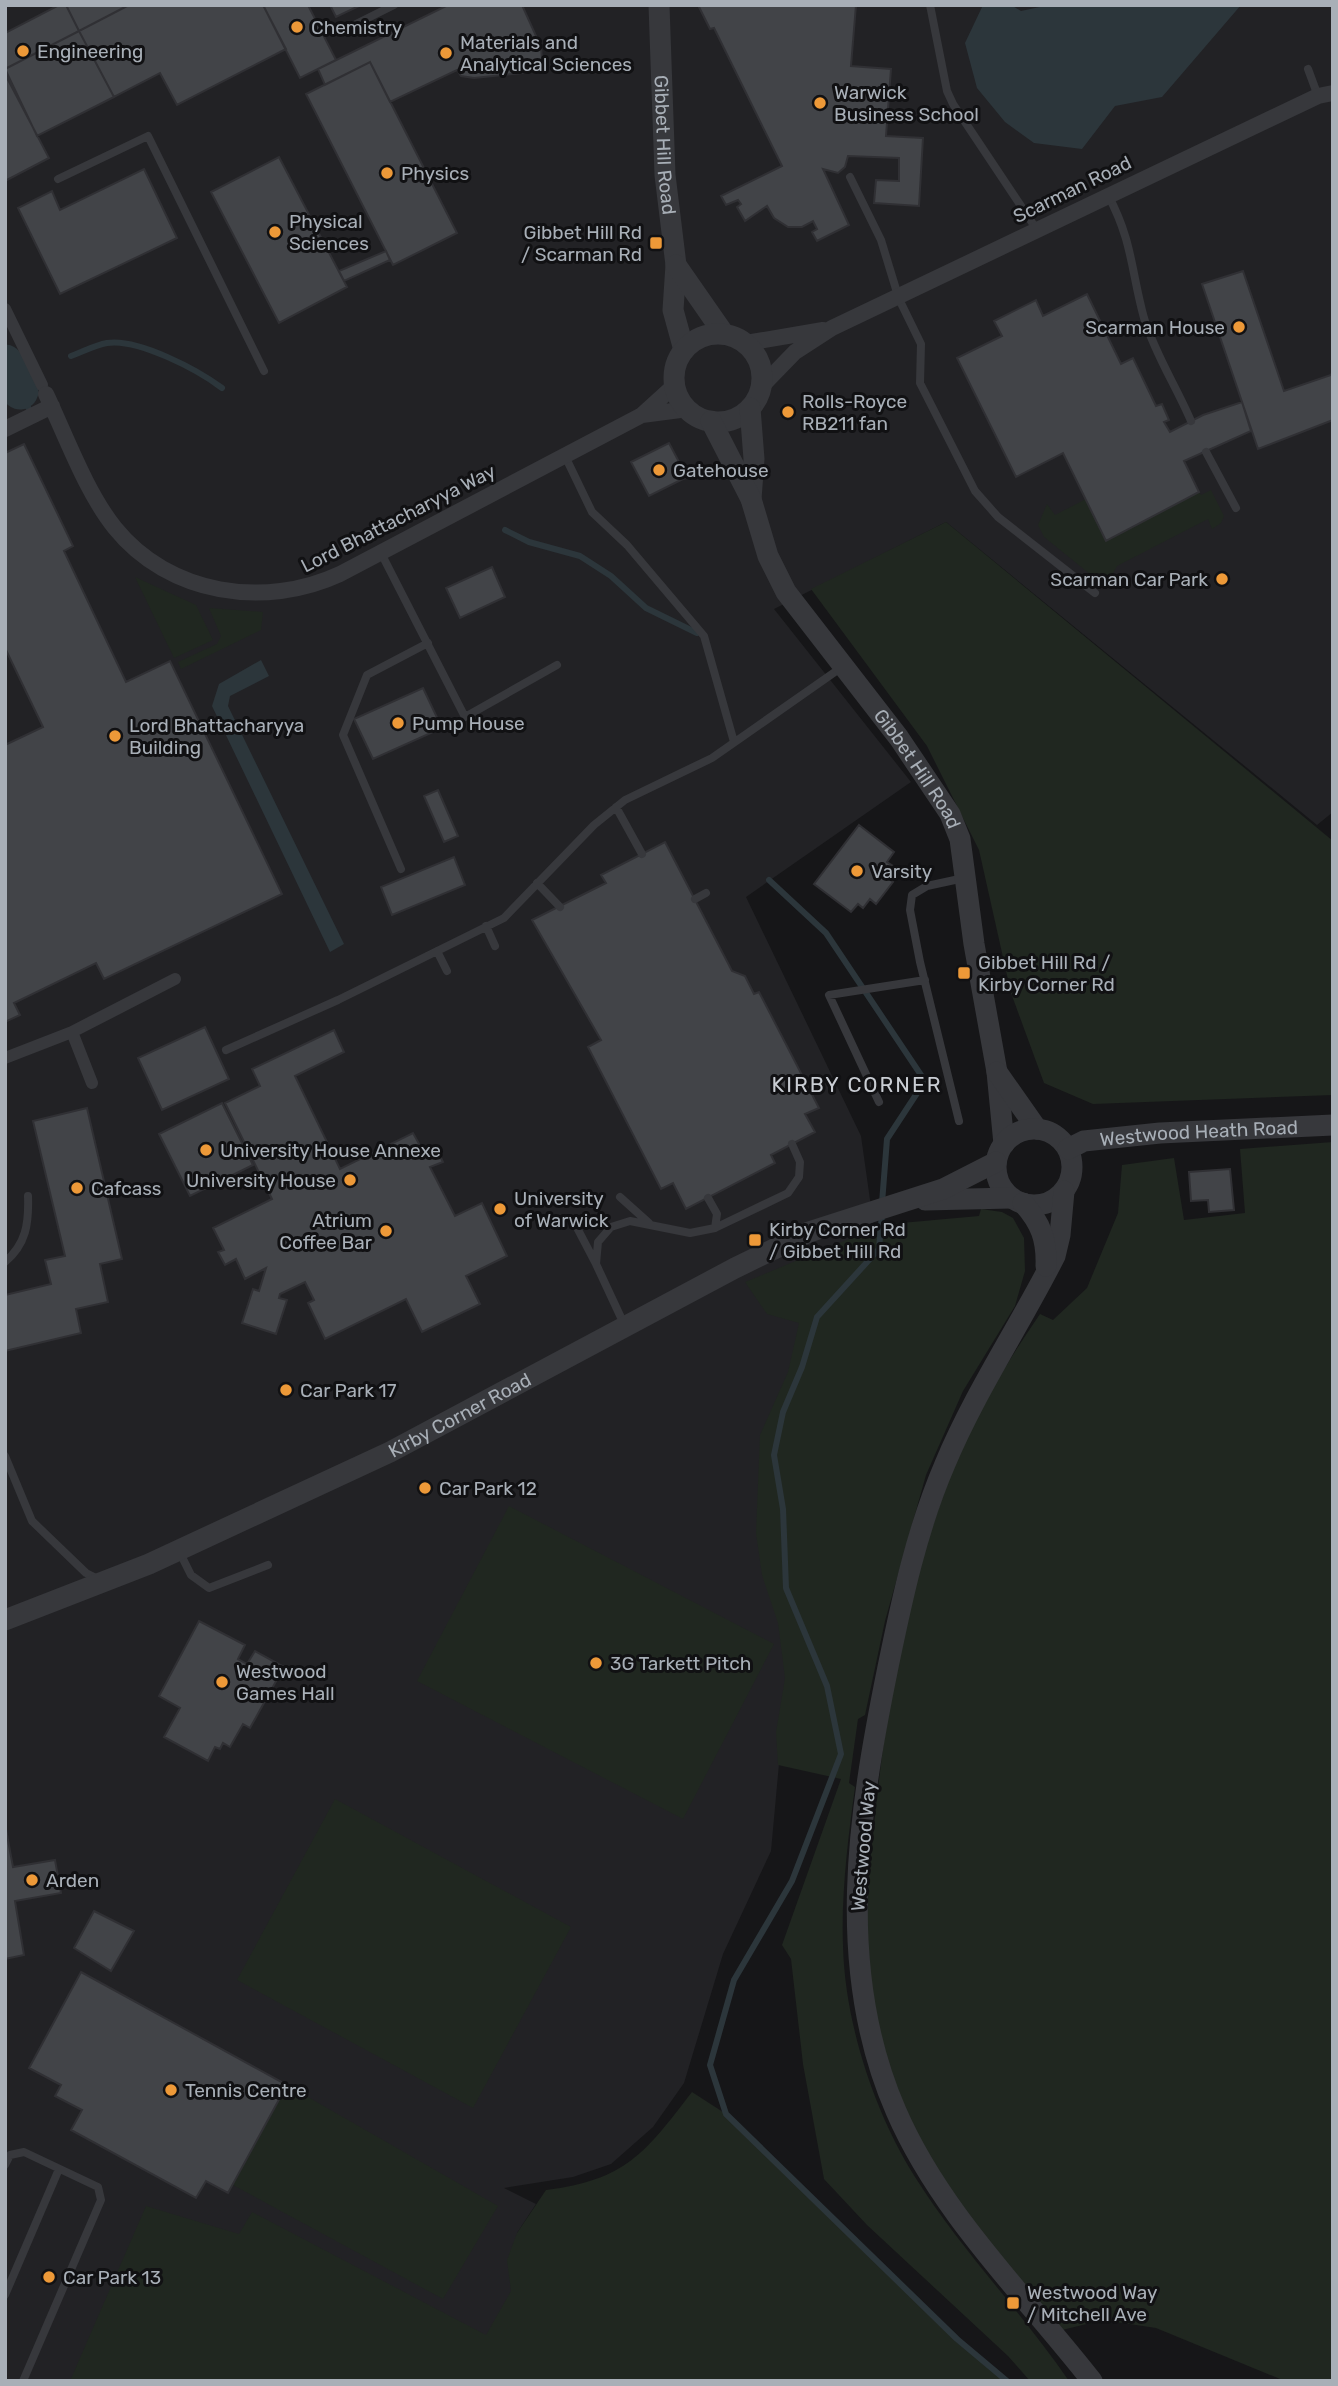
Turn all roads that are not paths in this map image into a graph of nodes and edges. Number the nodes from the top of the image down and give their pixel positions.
1 (394, 5) edge
2 (930, 5) edge
3 (658, 11) edge
4 (348, 28) dead end
5 (1308, 69) dead end
6 (1325, 95) edge
7 (850, 177) dead end
8 (58, 179) dead end
9 (1108, 195) junction
10 (1037, 230) junction
11 (676, 265) junction
12 (899, 299) junction
13 (5, 309) edge
14 (832, 328) junction
15 (724, 334) junction
16 (746, 343) junction
17 (684, 350) junction
18 (264, 371) dead end
19 (675, 385) junction
20 (761, 387) junction
21 (46, 395) junction
22 (750, 408) junction
23 (688, 409) junction
24 (642, 415) junction
25 (711, 421) junction
26 (1191, 421) dead end
27 (5, 429) edge
28 (1206, 453) dead end
29 (565, 456) junction
30 (751, 499) junction
31 (1236, 508) dead end
32 (381, 553) junction
33 (1095, 593) dead end
34 (428, 643) junction
35 (557, 665) dead end
36 (842, 667) junction
37 (734, 742) junction
38 (616, 807) junction
39 (642, 854) dead end
40 (401, 869) dead end
41 (964, 878) junction
42 (537, 883) junction
43 (706, 893) dead end
44 (695, 899) dead end
45 (560, 907) dead end
46 (486, 926) junction
47 (495, 946) dead end
48 (437, 951) junction
49 (447, 971) dead end
50 (176, 979) dead end
51 (925, 980) junction
52 (72, 1032) junction
53 (226, 1050) dead end
54 (5, 1058) edge
55 (997, 1072) junction
56 (92, 1083) dead end
57 (879, 1101) dead end
58 (959, 1121) dead end
59 (1333, 1125) edge
60 (1037, 1129) junction
61 (792, 1144) dead end
62 (1068, 1149) junction
63 (1000, 1153) junction
64 (1064, 1191) junction
65 (28, 1196) dead end
66 (620, 1197) dead end
67 (708, 1198) dead end
68 (1017, 1200) junction
69 (905, 1201) junction
70 (574, 1222) dead end
71 (649, 1223) junction
72 (715, 1228) junction
73 (5, 1262) edge
74 (596, 1264) junction
75 (1045, 1275) junction
76 (625, 1327) junction
77 (5, 1456) edge
78 (180, 1550) junction
79 (268, 1565) dead end
80 (104, 1582) junction
81 (5, 1620) edge
82 (5, 2165) edge
83 (59, 2169) junction
84 (5, 2295) edge
85 (23, 2381) edge
86 (1092, 2381) edge

1 - 4 lane
2 - 10 lane
3 - 11 street, Gibbet Hill Road
5 - 6 lane
6 - 9 street, Scarman Road
7 - 12 lane
8 - 18 lane
9 - 10 street, Scarman Road
9 - 26 lane
10 - 12 street, Scarman Road
11 - 15 street, Gibbet Hill Road
11 - 17 street, Gibbet Hill Road
12 - 14 street, Scarman Road
12 - 33 lane
13 - 21 street, Lord Bhattacharyya Way
14 - 16 street, Scarman Road
14 - 20 street, Scarman Road
15 - 16 street
15 - 17 street
16 - 20 street
17 - 19 street
19 - 23 street
19 - 24 street, Lord Bhattacharyya Way
20 - 22 street
21 - 27 street
21 - 32 street, Lord Bhattacharyya Way
22 - 25 street
22 - 30 street, Gibbet Hill Road
23 - 24 street, Lord Bhattacharyya Way
23 - 25 street
24 - 29 street, Lord Bhattacharyya Way
25 - 30 street, Gibbet Hill Road
28 - 31 lane
29 - 32 street, Lord Bhattacharyya Way
29 - 37 lane
30 - 36 street, Gibbet Hill Road
32 - 34 lane
34 - 35 lane
34 - 40 lane
36 - 37 lane
36 - 41 street, Gibbet Hill Road
37 - 38 lane
38 - 39 lane
38 - 42 lane
41 - 51 lane
41 - 55 street, Gibbet Hill Road
42 - 45 lane
42 - 46 lane
43 - 44 lane
46 - 47 lane
46 - 48 lane
48 - 49 lane
48 - 53 lane
50 - 52 street
51 - 57 lane
51 - 58 lane
52 - 54 street
52 - 56 street
55 - 60 street, Gibbet Hill Road
55 - 63 street, Gibbet Hill Road
59 - 62 street, Westwood Heath Road
60 - 62 street
60 - 63 street
61 - 72 lane
62 - 64 street
63 - 68 street
63 - 69 street, Kirby Corner Road
64 - 68 street
64 - 75 street, Westwood Way
65 - 73 lane
66 - 71 lane
67 - 72 lane
68 - 69 street, Kirby Corner Road
68 - 75 street
69 - 76 street, Kirby Corner Road
70 - 74 lane
71 - 72 lane
71 - 74 lane
74 - 76 lane
75 - 86 street, Westwood Way
76 - 78 street, Kirby Corner Road
77 - 80 lane
78 - 79 lane
78 - 80 street, Kirby Corner Road
80 - 81 street, Kirby Corner Road
82 - 83 lane
83 - 84 lane
83 - 85 lane

